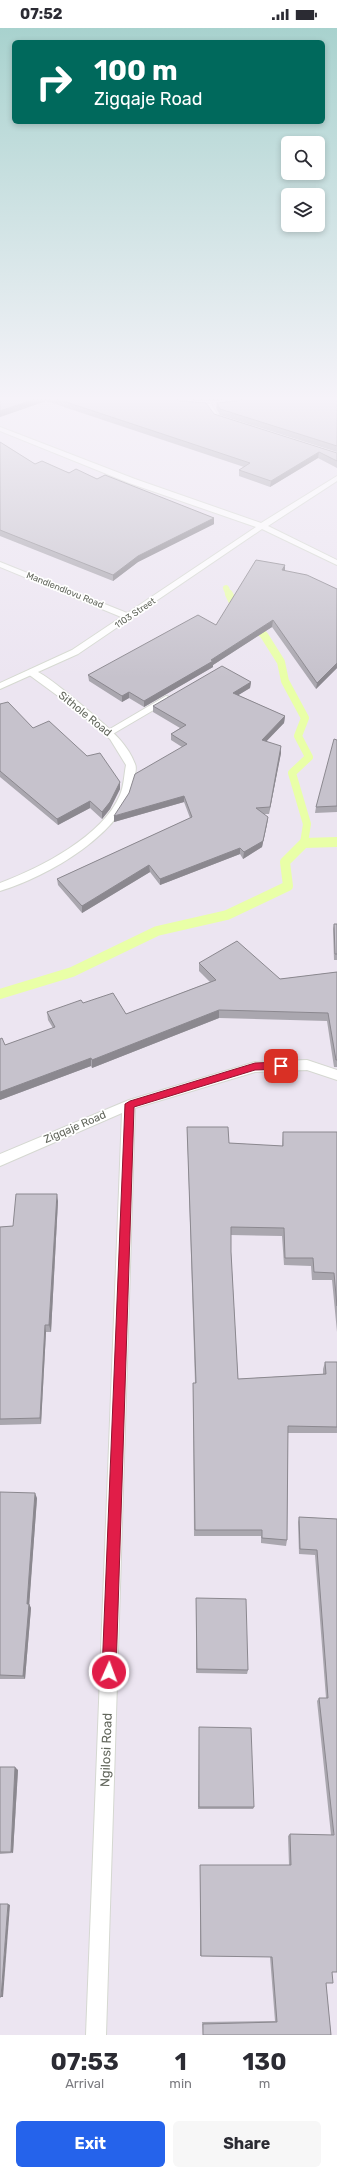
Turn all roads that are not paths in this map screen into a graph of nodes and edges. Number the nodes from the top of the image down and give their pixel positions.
1 (160, 491) edge
2 (317, 491) edge
3 (262, 526) junction
4 (337, 563) edge
5 (0, 564) edge
6 (129, 617) junction
7 (31, 672) junction
8 (0, 686) edge
9 (174, 694) edge
10 (108, 733) junction
11 (0, 887) edge
12 (337, 1075) edge
13 (130, 1104) junction
14 (0, 1160) edge
15 (96, 2035) edge

1 - 3 street
2 - 3 street, 1103 Street
3 - 4 street
3 - 6 street, 1103 Street
5 - 6 street, Mandlendlovu Road
6 - 7 street, 1103 Street
7 - 8 street, 1103 Street
7 - 10 street, Sithole Road
9 - 10 street
10 - 11 street, Sithole Road
12 - 13 street, Zigqaje Road
13 - 14 street, Zigqaje Road
13 - 15 street, Ngilosi Road

